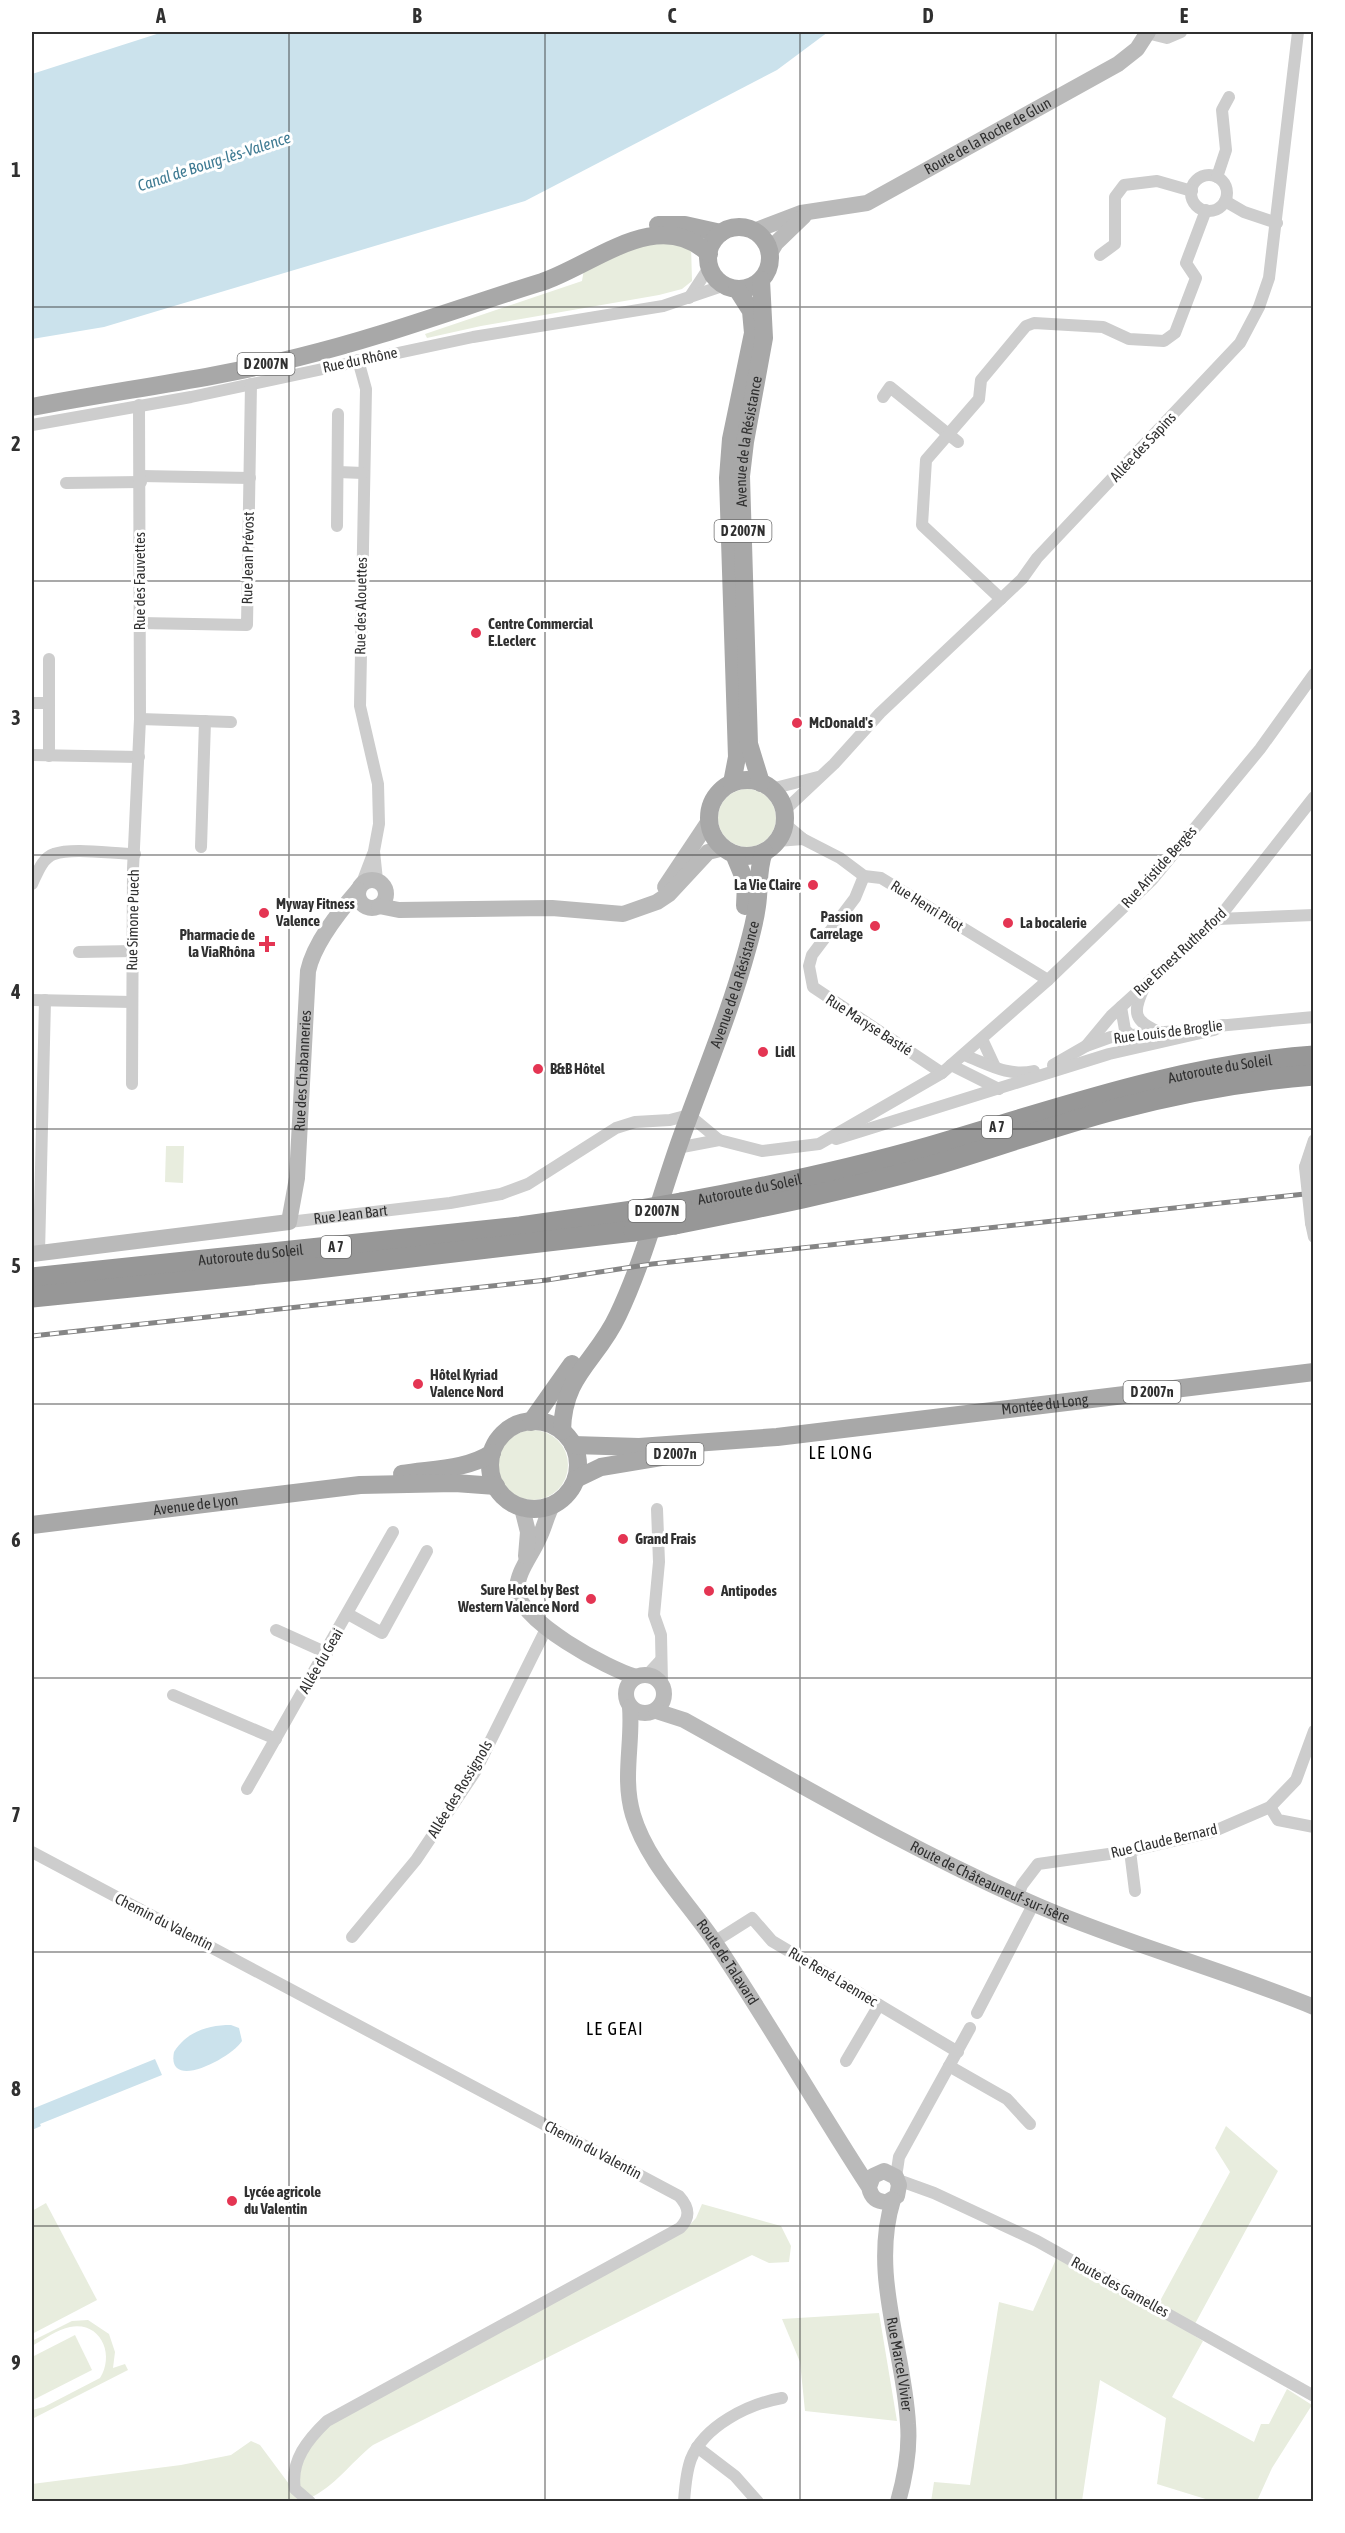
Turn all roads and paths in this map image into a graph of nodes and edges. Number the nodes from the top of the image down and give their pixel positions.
1 (1147, 32) edge
2 (1181, 32) edge
3 (1298, 32) edge
4 (1229, 97) dead end
5 (1217, 177) junction
6 (1192, 191) junction
7 (1225, 201) junction
8 (812, 210) junction
9 (1206, 210) junction
10 (1277, 223) junction
11 (754, 231) junction
12 (722, 233) junction
13 (770, 253) junction
14 (1100, 255) dead end
15 (709, 260) junction
16 (761, 280) junction
17 (731, 287) junction
18 (495, 296) junction
19 (688, 299) junction
20 (358, 360) junction
21 (251, 384) junction
22 (883, 397) dead end
23 (139, 405) junction
24 (32, 407) edge
25 (338, 414) dead end
26 (32, 425) edge
27 (953, 438) junction
28 (338, 472) junction
29 (363, 473) junction
30 (250, 478) junction
31 (141, 479) junction
32 (66, 483) dead end
33 (337, 526) dead end
34 (1001, 599) junction
35 (140, 623) junction
36 (50, 659) dead end
37 (1314, 674) edge
38 (32, 703) edge
39 (49, 703) junction
40 (140, 719) junction
41 (205, 722) junction
42 (231, 722) dead end
43 (32, 755) edge
44 (49, 756) junction
45 (139, 757) junction
46 (820, 776) junction
47 (732, 783) junction
48 (766, 786) junction
49 (1314, 797) edge
50 (784, 817) junction
51 (709, 821) junction
52 (803, 839) junction
53 (770, 846) junction
54 (201, 847) dead end
55 (729, 851) junction
56 (135, 854) junction
57 (864, 876) junction
58 (32, 884) edge
59 (372, 893) junction
60 (649, 906) junction
61 (1314, 915) edge
62 (1218, 919) junction
63 (133, 951) junction
64 (79, 952) dead end
65 (1048, 980) junction
66 (1148, 981) junction
67 (32, 1000) edge
68 (45, 1000) junction
69 (132, 1002) junction
70 (1121, 1007) junction
71 (1136, 1014) junction
72 (1314, 1017) edge
73 (1222, 1025) junction
74 (1160, 1033) junction
75 (1129, 1035) junction
76 (982, 1040) junction
77 (1149, 1044) junction
78 (1086, 1046) junction
79 (1109, 1054) junction
80 (964, 1055) junction
81 (1314, 1056) edge
82 (995, 1067) junction
83 (947, 1069) junction
84 (1314, 1075) edge
85 (132, 1084) dead end
86 (999, 1089) junction
87 (689, 1115) junction
88 (650, 1122) junction
89 (719, 1140) junction
90 (1314, 1140) edge
91 (819, 1144) junction
92 (678, 1146) junction
93 (36, 1155) edge
94 (637, 1220) junction
95 (289, 1222) junction
96 (1314, 1237) edge
97 (35, 1254) edge
98 (32, 1278) edge
99 (32, 1297) edge
100 (623, 1305) junction
101 (1313, 1372) edge
102 (531, 1422) junction
103 (777, 1437) junction
104 (568, 1438) junction
105 (492, 1453) junction
106 (576, 1479) junction
107 (360, 1485) junction
108 (496, 1486) junction
109 (552, 1506) junction
110 (522, 1508) junction
111 (657, 1509) dead end
112 (32, 1525) edge
113 (393, 1532) dead end
114 (427, 1551) dead end
115 (524, 1566) junction
116 (348, 1614) junction
117 (548, 1627) junction
118 (276, 1630) dead end
119 (327, 1653) junction
120 (644, 1688) junction
121 (173, 1695) dead end
122 (652, 1712) junction
123 (684, 1720) junction
124 (1314, 1731) edge
125 (276, 1739) junction
126 (628, 1755) junction
127 (247, 1790) dead end
128 (1270, 1807) junction
129 (1314, 1827) edge
130 (1130, 1851) junction
131 (32, 1852) edge
132 (1136, 1890) dead end
133 (1018, 1896) junction
134 (1034, 1903) junction
135 (352, 1937) dead end
136 (714, 1942) junction
137 (879, 2005) junction
138 (1314, 2007) edge
139 (978, 2013) dead end
140 (970, 2028) dead end
141 (958, 2052) junction
142 (846, 2061) dead end
143 (949, 2066) junction
144 (1030, 2124) dead end
145 (886, 2185) junction
146 (1314, 2396) edge
147 (782, 2398) dead end
148 (697, 2447) junction
149 (310, 2502) edge
150 (684, 2502) edge
151 (758, 2502) edge
152 (898, 2502) edge

1 - 2 street
1 - 8 street, Route de la Roche de Glun
3 - 10 street, Allée des Sapins
4 - 5 street
5 - 6 street
5 - 7 street
6 - 9 street
6 - 14 street
7 - 9 street
7 - 10 street
8 - 11 street, Route de la Roche de Glun
8 - 13 street
9 - 27 street
10 - 34 street, Allée des Sapins
11 - 12 main road
11 - 13 main road
12 - 15 main road
12 - 18 main road, D 2007N
13 - 16 main road
15 - 17 main road
15 - 18 main road, D 2007N
15 - 19 street
16 - 17 main road
16 - 48 main road, Avenue de la Résistance / D 2007N
17 - 19 street, Rue du Rhône
17 - 47 main road, Avenue de la Résistance / D 2007N
18 - 24 main road, D 2007N
19 - 20 street, Rue du Rhône
20 - 21 street, Rue du Rhône
20 - 29 street, Rue des Alouettes
21 - 23 street, Rue du Rhône
21 - 30 street, Rue Jean Prévost
22 - 27 street
23 - 26 street, Rue du Rhône
23 - 31 street, Rue des Fauvettes
25 - 28 street
27 - 34 street
28 - 29 street
28 - 33 street
29 - 59 street, Rue des Alouettes
30 - 31 street
30 - 35 street, Rue Jean Prévost
31 - 32 street
31 - 35 street, Rue des Fauvettes
34 - 46 street, Allée des Sapins
35 - 40 street, Rue des Fauvettes
36 - 39 street
37 - 65 street, Rue Aristide Bergès
38 - 39 street
39 - 44 street
40 - 41 street
40 - 45 street, Rue des Fauvettes
41 - 42 street
41 - 54 street
43 - 44 street
44 - 45 street
45 - 56 street, Rue Simone Puech
46 - 48 street, Allée des Sapins
46 - 50 street, Allée des Sapins
47 - 48 main road
47 - 51 main road
48 - 50 main road
49 - 62 street, Rue Ernest Rutherford
50 - 52 street, Rue Henri Pitot
50 - 53 main road
51 - 55 main road
51 - 60 street
52 - 53 street
52 - 57 street, Rue Henri Pitot
53 - 55 main road
53 - 87 main road, Avenue de la Résistance / D 2007N
55 - 60 street
55 - 87 main road, Avenue de la Résistance / D 2007N
56 - 58 street
56 - 63 street, Rue Simone Puech
57 - 65 street, Rue Henri Pitot
57 - 83 street, Rue Maryse Bastié
59 - 60 street
59 - 95 street, Rue des Chabanneries
61 - 62 street
62 - 66 street, Rue Ernest Rutherford
63 - 64 street
63 - 69 street, Rue Simone Puech
65 - 76 street, Rue Aristide Bergès
66 - 70 street, Rue Ernest Rutherford
66 - 71 street
67 - 68 street
68 - 69 street
68 - 93 street
69 - 85 street, Rue Simone Puech
70 - 75 street
70 - 78 street, Rue Ernest Rutherford
71 - 74 street
71 - 75 street
72 - 73 street, Rue Louis de Broglie
73 - 74 street, Rue Louis de Broglie
73 - 77 street
74 - 75 street, Rue Louis de Broglie
75 - 77 street
75 - 78 street, Rue Louis de Broglie
75 - 79 street
76 - 80 street
76 - 82 street
77 - 79 street
78 - 82 street, Rue Louis de Broglie
79 - 86 street
80 - 82 street, Rue Louis de Broglie
80 - 83 street
81 - 94 highway, Autoroute du Soleil / A 7, bridge
83 - 86 street
83 - 91 street
84 - 94 highway, Autoroute du Soleil / A 7, bridge
86 - 91 street
87 - 88 street, Rue Jean Bart
87 - 89 street
87 - 92 main road, Avenue de la Résistance / D 2007N
88 - 92 street
88 - 95 street, Rue Jean Bart
89 - 91 street
89 - 92 street
90 - 96 street, bridge
92 - 100 main road, Avenue de la Résistance / D 2007N
93 - 97 street
94 - 98 highway, Autoroute du Soleil / A 7
94 - 99 highway, Autoroute du Soleil / A 7
95 - 97 street, Rue Jean Bart
100 - 102 main road, Avenue de la Résistance / D 2007N
100 - 104 main road, Avenue de la Résistance / D 2007N
101 - 103 main road, Montée du Long / D 2007n
102 - 104 main road
102 - 105 main road
103 - 104 main road, Montée du Long / D 2007n
103 - 106 main road, Montée du Long / D 2007n
104 - 106 main road
105 - 107 main road, Avenue de Lyon
105 - 108 main road
106 - 109 main road
107 - 108 main road, Avenue de Lyon
107 - 112 main road, Avenue de Lyon
108 - 110 main road
109 - 110 main road
109 - 115 street, Route de Châteauneuf-sur-Isère
110 - 115 street, Route de Châteauneuf-sur-Isère
111 - 120 street
113 - 116 street, Allée du Geai
114 - 116 street
115 - 117 street, Route de Châteauneuf-sur-Isère
116 - 119 street, Allée du Geai
117 - 120 street, Route de Châteauneuf-sur-Isère
117 - 135 street, Allée des Rossignols
118 - 119 street
119 - 125 street, Allée du Geai
120 - 122 street, Route de Talavard
120 - 122 street, Route de Châteauneuf-sur-Isère
120 - 123 street, Route de Châteauneuf-sur-Isère
120 - 126 street, Route de Talavard
121 - 125 street
122 - 123 street, Route de Châteauneuf-sur-Isère
122 - 126 street, Route de Talavard
123 - 133 street, Route de Châteauneuf-sur-Isère
124 - 128 street, Rue Claude Bernard
125 - 127 street, Allée du Geai
126 - 136 street, Route de Talavard
128 - 129 street
128 - 130 street, Rue Claude Bernard
130 - 132 street
130 - 133 street, Rue Claude Bernard
131 - 149 street, Chemin du Valentin
133 - 134 street, Route de Châteauneuf-sur-Isère
134 - 138 street, Route de Châteauneuf-sur-Isère
134 - 139 street
136 - 137 street, Rue René Laennec
136 - 145 street, Route de Talavard
137 - 141 street, Rue René Laennec
137 - 142 street
140 - 141 street
141 - 143 street
143 - 144 street
143 - 145 street
145 - 146 street, Route des Gamelles
145 - 152 street, Rue Marcel Vivier
147 - 148 street
148 - 150 street
148 - 151 street

